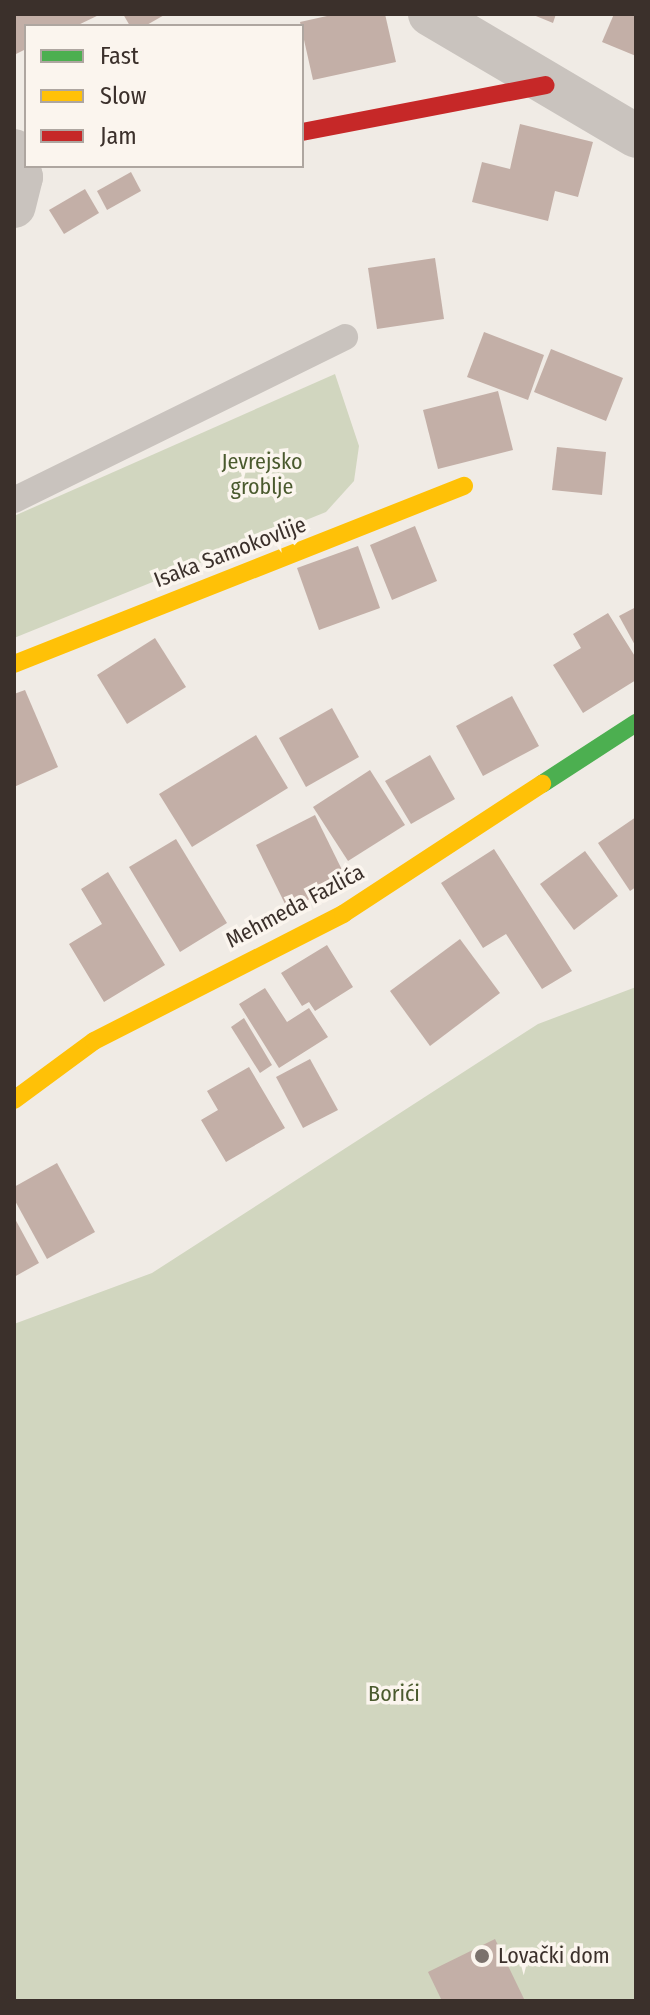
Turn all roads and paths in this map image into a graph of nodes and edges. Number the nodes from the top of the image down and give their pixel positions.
1 (430, 14) edge
2 (545, 85) junction
3 (304, 132) edge
4 (636, 136) edge
5 (14, 151) edge
6 (14, 206) edge
7 (345, 337) dead end
8 (464, 486) dead end
9 (14, 500) edge
10 (14, 664) edge
11 (636, 723) edge
12 (14, 1100) edge

1 - 2 street
2 - 3 street
2 - 4 street
5 - 6 street
7 - 9 lane
8 - 10 street, Isaka Samokovlije
11 - 12 street, Mehmeda Fazlića

